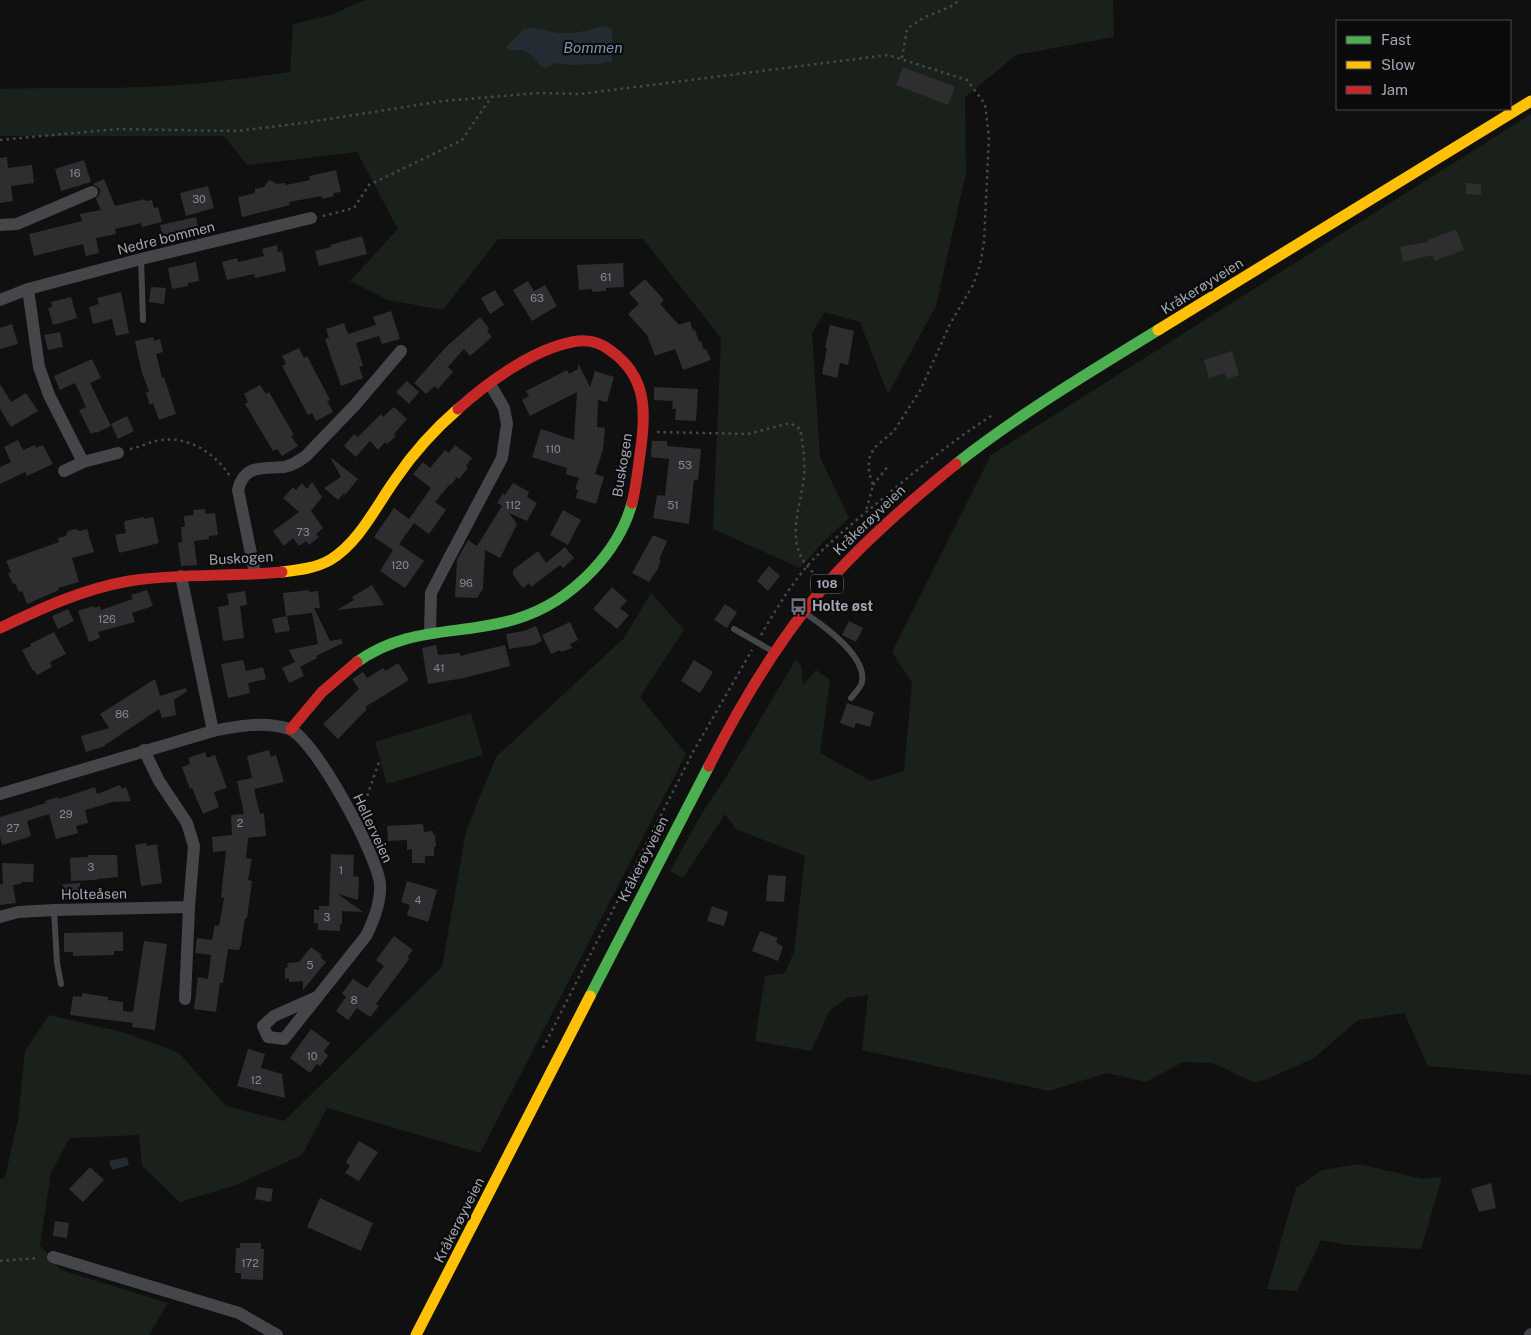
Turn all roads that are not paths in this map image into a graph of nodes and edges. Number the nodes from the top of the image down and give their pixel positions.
1 (1531, 101) edge
2 (92, 192) dead end
3 (311, 218) road end
4 (0, 225) edge
5 (141, 258) junction
6 (28, 289) junction
7 (0, 300) edge
8 (143, 320) dead end
9 (401, 351) dead end
10 (490, 384) junction
11 (118, 453) road end
12 (83, 462) junction
13 (64, 470) dead end
14 (254, 573) junction
15 (181, 576) junction
16 (804, 612) junction
17 (0, 628) edge
18 (734, 629) dead end
19 (430, 632) junction
20 (775, 653) junction
21 (851, 698) dead end
22 (291, 729) junction
23 (213, 731) junction
24 (144, 750) junction
25 (0, 794) edge
26 (189, 907) junction
27 (54, 910) junction
28 (0, 917) edge
29 (61, 984) dead end
30 (317, 997) dead end
31 (185, 999) dead end
32 (54, 1257) road end
33 (277, 1335) edge
34 (416, 1335) edge

1 - 16 main road, Kråkerøyveien / 108
2 - 4 street
3 - 5 street, Nedre bommen
5 - 6 street, Nedre bommen
5 - 8 lane
6 - 7 street, Nedre bommen
6 - 12 street
9 - 14 street
10 - 14 main road, Buskogen
10 - 19 street
10 - 19 main road, Buskogen
11 - 12 street
12 - 13 street
14 - 15 main road, Buskogen
15 - 17 main road, Buskogen
15 - 23 street
16 - 20 main road, Kråkerøyveien / 108
16 - 21 lane
18 - 20 lane
19 - 22 main road, Buskogen
20 - 34 main road, Kråkerøyveien / 108
22 - 23 street
22 - 30 street, Hellerveien
23 - 24 street
24 - 25 street
24 - 26 street
26 - 27 street, Holteåsen
26 - 31 street
27 - 28 street, Holteåsen
27 - 29 lane
32 - 33 street

